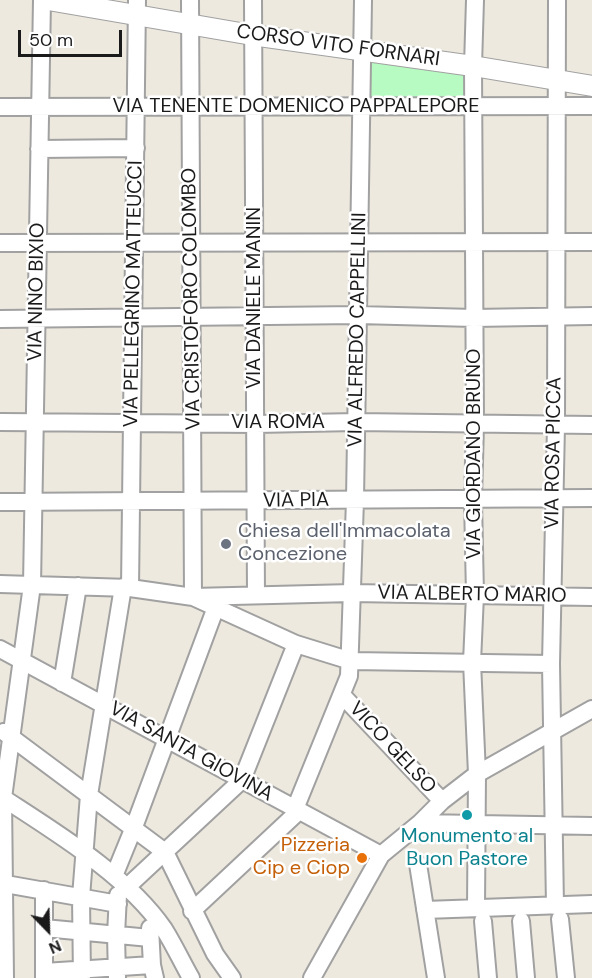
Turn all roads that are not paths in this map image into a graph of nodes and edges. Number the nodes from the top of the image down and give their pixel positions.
1 (42, 0) edge
2 (48, 0) edge
3 (190, 0) edge
4 (253, 0) edge
5 (363, 0) edge
6 (476, 0) edge
7 (557, 0) edge
8 (137, 7) edge
9 (190, 25) junction
10 (252, 35) junction
11 (362, 50) junction
12 (473, 66) junction
13 (557, 79) junction
14 (592, 86) edge
15 (557, 106) junction
16 (592, 106) edge
17 (0, 107) edge
18 (190, 107) junction
19 (253, 107) junction
20 (361, 107) junction
21 (474, 107) junction
22 (40, 108) junction
23 (137, 108) junction
24 (136, 148) junction
25 (39, 149) junction
26 (474, 242) junction
27 (592, 242) edge
28 (0, 243) edge
29 (38, 243) junction
30 (135, 243) junction
31 (191, 243) junction
32 (255, 243) junction
33 (359, 243) junction
34 (556, 244) junction
35 (358, 315) junction
36 (592, 316) edge
37 (192, 318) junction
38 (255, 318) junction
39 (474, 318) junction
40 (556, 318) junction
41 (0, 319) edge
42 (35, 319) junction
43 (133, 319) junction
44 (0, 422) edge
45 (35, 422) junction
46 (131, 422) junction
47 (193, 422) junction
48 (356, 422) junction
49 (256, 424) junction
50 (475, 424) junction
51 (556, 425) junction
52 (592, 425) edge
53 (592, 498) edge
54 (553, 499) junction
55 (355, 500) junction
56 (473, 500) junction
57 (132, 501) junction
58 (194, 501) junction
59 (0, 502) edge
60 (32, 502) junction
61 (255, 502) junction
62 (0, 584) edge
63 (32, 585) junction
64 (78, 586) junction
65 (126, 588) junction
66 (352, 593) junction
67 (256, 595) junction
68 (475, 595) junction
69 (552, 596) junction
70 (193, 597) junction
71 (592, 597) edge
72 (216, 607) junction
73 (296, 644) junction
74 (0, 649) edge
75 (20, 660) junction
76 (351, 661) junction
77 (472, 663) junction
78 (551, 664) junction
79 (62, 683) junction
80 (342, 695) junction
81 (103, 704) junction
82 (592, 709) edge
83 (5, 733) edge
84 (551, 733) junction
85 (166, 740) junction
86 (477, 774) junction
87 (242, 780) junction
88 (88, 795) junction
89 (1, 797) edge
90 (442, 801) junction
91 (297, 810) junction
92 (420, 823) junction
93 (477, 823) junction
94 (554, 825) junction
95 (592, 826) edge
96 (134, 827) junction
97 (165, 852) junction
98 (83, 853) junction
99 (381, 855) junction
100 (418, 864) dead end
101 (120, 881) junction
102 (2, 883) edge
103 (44, 890) junction
104 (81, 897) junction
105 (118, 904) junction
106 (592, 904) edge
107 (425, 910) junction
108 (192, 911) junction
109 (149, 912) junction
110 (557, 912) junction
111 (479, 915) junction
112 (521, 921) dead end
113 (44, 928) junction
114 (81, 932) junction
115 (116, 935) junction
116 (150, 938) junction
117 (3, 946) edge
118 (153, 972) edge
119 (117, 973) edge
120 (82, 974) edge
121 (44, 975) edge
122 (5, 978) edge
123 (190, 978) edge
124 (232, 978) edge
125 (312, 978) edge
126 (436, 978) edge
127 (488, 978) edge
128 (526, 978) edge
129 (566, 978) edge

1 - 22 street, VIA NINO BIXIO
2 - 8 street, CORSO VITO FORNARI
3 - 9 street, VIA CRISTOFORO COLOMBO
4 - 10 street, VIA DANIELE MANIN
5 - 11 street, VIA ALFREDO CAPPELLINI
6 - 12 street, VIA GIORDANO BRUNO
7 - 13 street, VIA ROSA PICCA
8 - 9 street, CORSO VITO FORNARI
8 - 23 street, VIA PELLEGRINO MATTEUCCI
9 - 10 street, CORSO VITO FORNARI
9 - 18 street, VIA CRISTOFORO COLOMBO
10 - 11 street, CORSO VITO FORNARI
10 - 19 street, VIA DANIELE MANIN
11 - 12 street, CORSO VITO FORNARI
11 - 20 street, VIA ALFREDO CAPPELLINI
12 - 13 street, CORSO VITO FORNARI
12 - 21 street, VIA GIORDANO BRUNO
13 - 14 street, CORSO VITO FORNARI
13 - 15 street, VIA ROSA PICCA
15 - 16 street, VIA TENENTE DOMENICO PAPPALEPORE
15 - 21 street, VIA TENENTE DOMENICO PAPPALEPORE
15 - 34 street, VIA ROSA PICCA
17 - 22 street, VIA TENENTE DOMENICO PAPPALEPORE
18 - 19 street, VIA TENENTE DOMENICO PAPPALEPORE
18 - 23 street, VIA TENENTE DOMENICO PAPPALEPORE
18 - 31 street, VIA CRISTOFORO COLOMBO
19 - 20 street, VIA TENENTE DOMENICO PAPPALEPORE
19 - 32 street, VIA DANIELE MANIN
20 - 21 street, VIA TENENTE DOMENICO PAPPALEPORE
20 - 33 street, VIA ALFREDO CAPPELLINI
21 - 26 street, VIA GIORDANO BRUNO
22 - 23 street, VIA TENENTE DOMENICO PAPPALEPORE
22 - 25 street, VIA NINO BIXIO
23 - 24 street, VIA PELLEGRINO MATTEUCCI
24 - 25 street
24 - 30 street, VIA PELLEGRINO MATTEUCCI
25 - 29 street, VIA NINO BIXIO
26 - 33 street
26 - 34 street
26 - 39 street, VIA GIORDANO BRUNO
27 - 34 street
28 - 29 street
29 - 30 street
29 - 42 street, VIA NINO BIXIO
30 - 31 street
30 - 43 street, VIA PELLEGRINO MATTEUCCI
31 - 32 street
31 - 37 street, VIA CRISTOFORO COLOMBO
32 - 33 street
32 - 38 street, VIA DANIELE MANIN
33 - 35 street, VIA ALFREDO CAPPELLINI
34 - 40 street, VIA ROSA PICCA
35 - 38 street
35 - 39 street
35 - 48 street, VIA ALFREDO CAPPELLINI
36 - 40 street
37 - 38 street
37 - 43 street
37 - 47 street, VIA CRISTOFORO COLOMBO
38 - 49 street, VIA DANIELE MANIN
39 - 40 street
39 - 50 street, VIA GIORDANO BRUNO
40 - 51 street, VIA ROSA PICCA
41 - 42 street
42 - 43 street
42 - 45 street, VIA NINO BIXIO
43 - 46 street, VIA PELLEGRINO MATTEUCCI
44 - 45 street, VIA ROMA
45 - 46 street, VIA ROMA
45 - 60 street, VIA NINO BIXIO
46 - 47 street, VIA ROMA
46 - 57 street, VIA PELLEGRINO MATTEUCCI
47 - 49 street, VIA ROMA
47 - 58 street, VIA CRISTOFORO COLOMBO
48 - 49 street, VIA ROMA
48 - 50 street, VIA ROMA
48 - 55 street, VIA ALFREDO CAPPELLINI
49 - 61 street, VIA DANIELE MANIN
50 - 51 street, VIA ROMA
50 - 56 street, VIA GIORDANO BRUNO
51 - 52 street, VIA ROMA
51 - 54 street, VIA ROSA PICCA
53 - 54 street, VIA PIA
54 - 56 street, VIA PIA
54 - 69 street, VIA ROSA PICCA
55 - 56 street, VIA PIA
55 - 61 street, VIA PIA
55 - 66 street, VIA ALFREDO CAPPELLINI
56 - 68 street, VIA GIORDANO BRUNO
57 - 58 street, VIA PIA
57 - 60 street, VIA PIA
57 - 65 street, VIA PELLEGRINO MATTEUCCI
58 - 61 street, VIA PIA
58 - 70 street, VIA CRISTOFORO COLOMBO
59 - 60 street, VIA PIA
60 - 63 street, VIA NINO BIXIO
61 - 67 street, VIA DANIELE MANIN
62 - 63 street
63 - 64 street
63 - 75 street, VIA NINO BIXIO
64 - 65 street
64 - 79 street
65 - 70 street
65 - 81 street, VIA PELLEGRINO MATTEUCCI
66 - 67 street, VIA ALBERTO MARIO
66 - 68 street, VIA ALBERTO MARIO
66 - 76 street, VIA ALFREDO CAPPELLINI
67 - 70 street, VIA ALBERTO MARIO
68 - 69 street, VIA ALBERTO MARIO
68 - 77 street, VIA GIORDANO BRUNO
69 - 71 street, VIA ALBERTO MARIO
69 - 78 street, VIA ROSA PICCA
70 - 72 street
72 - 73 street
72 - 85 street
73 - 76 street
73 - 87 street
74 - 75 street, VIA SANTA GIOVINA
75 - 79 street, VIA SANTA GIOVINA
75 - 83 street, VIA NINO BIXIO
76 - 77 street
76 - 80 street, VIA ALFREDO CAPPELLINI
77 - 78 street
77 - 86 street, VIA GIORDANO BRUNO
78 - 84 street, VIA ROSA PICCA
79 - 81 street, VIA SANTA GIOVINA
80 - 90 street, VICO GELSO
80 - 91 street, VIA ALFREDO CAPPELLINI
81 - 85 street, VIA SANTA GIOVINA
81 - 88 street, VIA PELLEGRINO MATTEUCCI
82 - 84 street
83 - 88 street
83 - 89 street, VIA NINO BIXIO
84 - 86 street
84 - 94 street, VIA ROSA PICCA
85 - 87 street, VIA SANTA GIOVINA
85 - 96 street
86 - 90 street
86 - 93 street, VIA GIORDANO BRUNO
87 - 91 street, VIA SANTA GIOVINA
87 - 97 street
88 - 96 street
88 - 98 street, VIA PELLEGRINO MATTEUCCI
89 - 98 street
89 - 102 street, VIA NINO BIXIO
90 - 92 street
91 - 99 street, VIA SANTA GIOVINA
91 - 108 street
92 - 93 street
92 - 99 street
93 - 94 street
93 - 111 street, VIA GIORDANO BRUNO
94 - 95 street
94 - 110 street, VIA ROSA PICCA
96 - 97 street
96 - 101 street
97 - 101 street
97 - 108 street
98 - 101 street
98 - 104 street, VIA PELLEGRINO MATTEUCCI
99 - 125 street
100 - 107 street
101 - 105 street
101 - 109 street
102 - 103 street
102 - 117 street, VIA NINO BIXIO
103 - 104 street
103 - 113 street
104 - 105 street
104 - 114 street, VIA PELLEGRINO MATTEUCCI
105 - 115 street
106 - 110 street
107 - 111 street
107 - 126 street
108 - 124 street
109 - 116 street
109 - 123 street
110 - 111 street
110 - 129 street, VIA ROSA PICCA
111 - 127 street, VIA GIORDANO BRUNO
112 - 128 street
113 - 114 street
113 - 121 street
114 - 115 street
114 - 120 street, VIA PELLEGRINO MATTEUCCI
115 - 116 street
115 - 119 street
116 - 118 street
117 - 122 street, VIA NINO BIXIO
118 - 119 street
119 - 120 street
120 - 121 street

